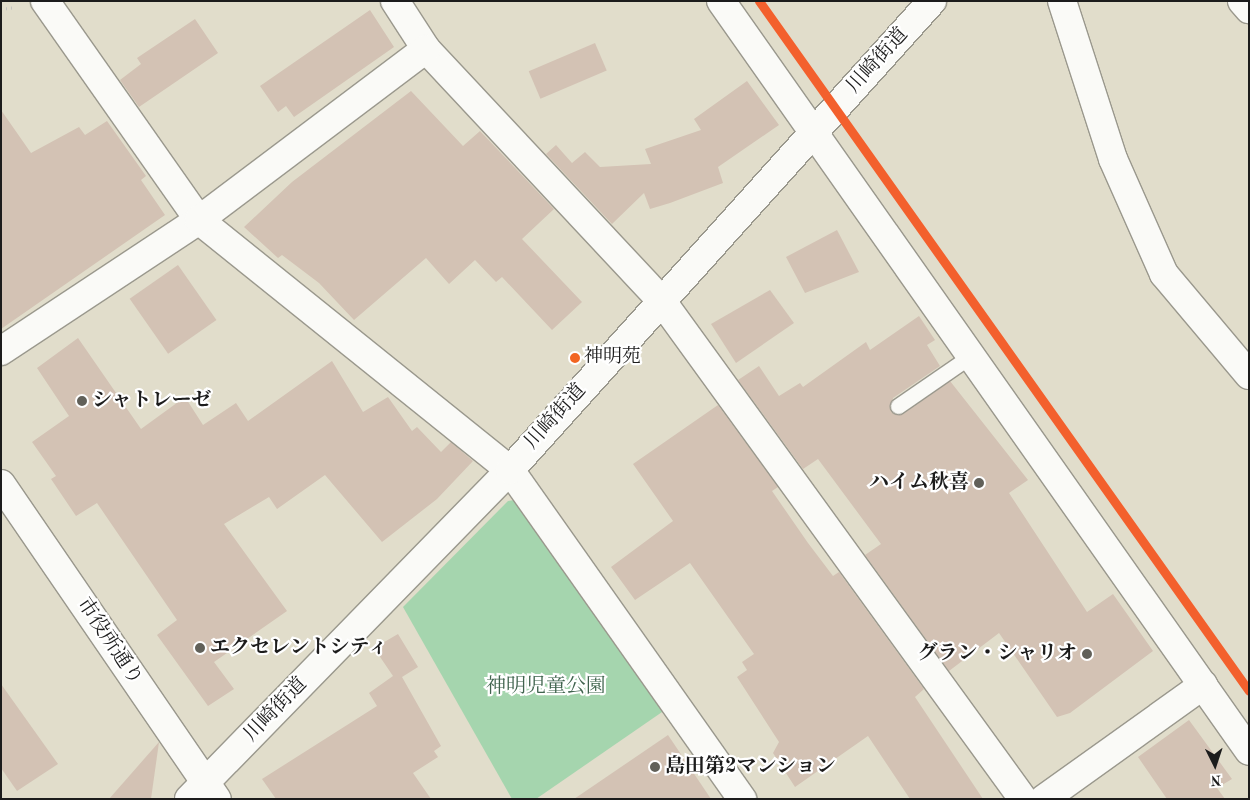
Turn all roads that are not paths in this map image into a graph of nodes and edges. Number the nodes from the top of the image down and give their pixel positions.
1 (45, 1) edge
2 (395, 1) edge
3 (721, 1) edge
4 (932, 1) edge
5 (1062, 1) edge
6 (1242, 1) edge
7 (1249, 9) edge
8 (426, 49) junction
9 (812, 135) junction
10 (199, 220) junction
11 (660, 300) junction
12 (1, 351) edge
13 (972, 355) junction
14 (1249, 375) edge
15 (898, 406) dead end
16 (510, 470) junction
17 (1, 484) edge
18 (1203, 685) junction
19 (1249, 751) edge
20 (204, 793) edge
21 (742, 799) edge
22 (1023, 799) edge
23 (1044, 799) edge

1 - 10 street
2 - 8 street
3 - 9 street
4 - 9 street, 川崎街道
5 - 14 street
6 - 7 street
8 - 10 street
8 - 11 street
9 - 11 street, 川崎街道
9 - 13 street
10 - 12 street
10 - 16 street
11 - 16 street, 川崎街道
11 - 22 street
13 - 15 lane
13 - 18 street
16 - 20 street, 川崎街道
16 - 21 street
17 - 20 street, 市役所通り
18 - 19 street
18 - 23 street

